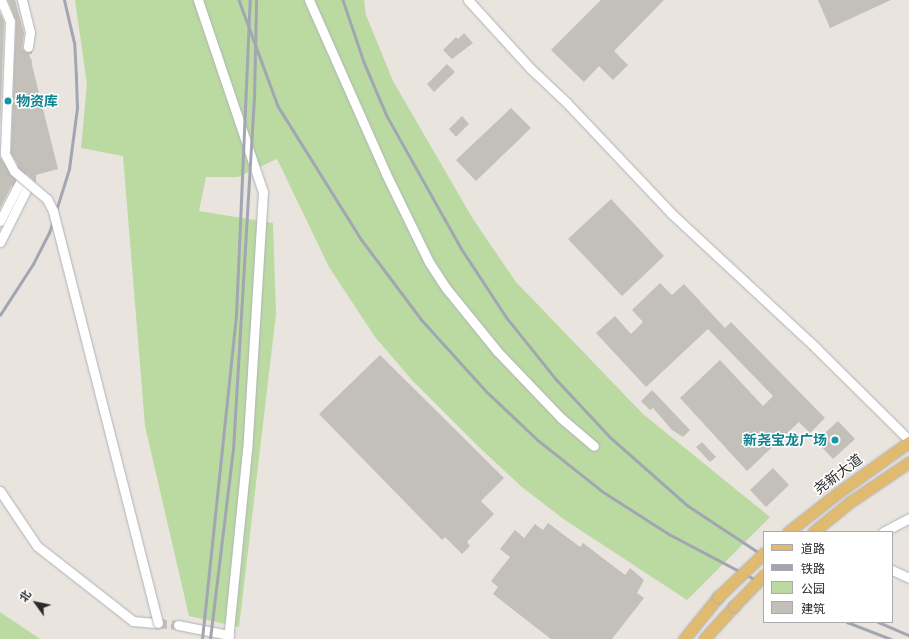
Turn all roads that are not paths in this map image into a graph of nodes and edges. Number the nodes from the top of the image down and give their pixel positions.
1 (1, 0) edge
2 (22, 0) edge
3 (198, 0) edge
4 (308, 0) edge
5 (468, 0) edge
6 (28, 47) tunnel mouth
7 (25, 181) junction
8 (0, 221) edge
9 (0, 242) edge
10 (909, 441) edge
11 (594, 446) dead end
12 (909, 462) edge
13 (0, 491) edge
14 (909, 518) edge
15 (789, 531) edge
16 (814, 531) edge
17 (885, 531) edge
18 (763, 553) edge
19 (893, 570) edge
20 (763, 576) edge
21 (909, 578) edge
22 (178, 625) tunnel mouth
23 (228, 637) edge
24 (684, 639) edge
25 (704, 639) edge

1 - 7 street, bridge
2 - 6 street
3 - 23 street
4 - 11 street
5 - 10 street
7 - 8 street
7 - 9 street
7 - 13 street, bridge
10 - 15 main road, 尧新大道
12 - 16 main road
14 - 17 street
18 - 24 main road, bridge
19 - 21 street
20 - 25 main road, bridge
22 - 23 street

